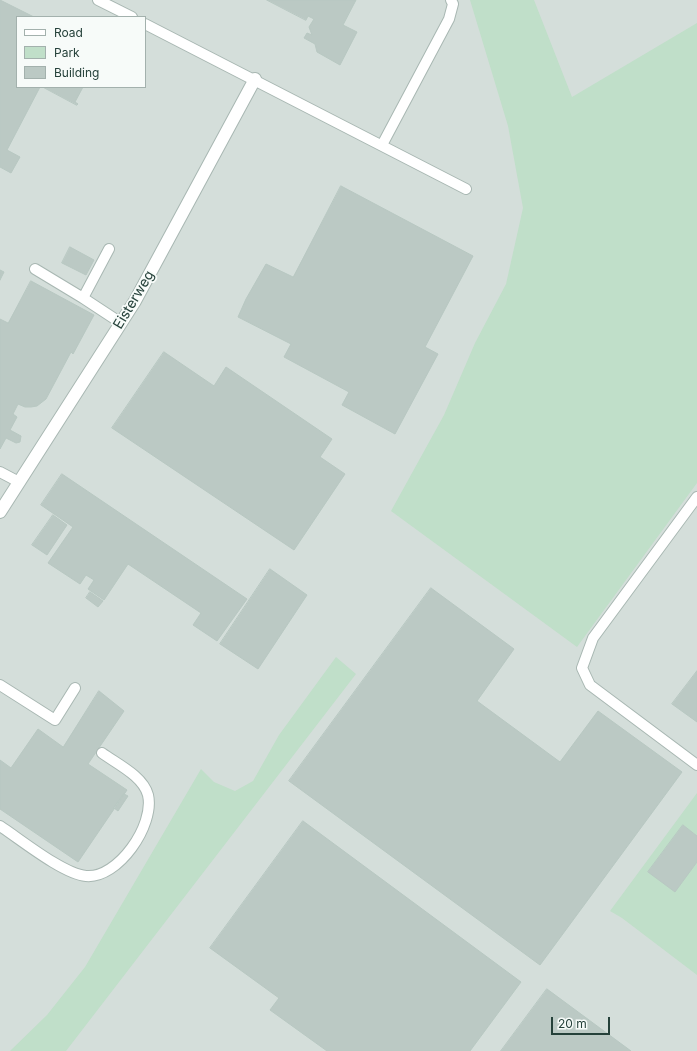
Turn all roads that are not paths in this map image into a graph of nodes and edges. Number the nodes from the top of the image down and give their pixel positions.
1 (98, 0) edge
2 (452, 0) edge
3 (130, 16) edge
4 (146, 24) edge
5 (255, 79) junction
6 (382, 145) junction
7 (466, 189) dead end
8 (109, 249) dead end
9 (35, 269) dead end
10 (83, 298) junction
11 (121, 323) junction
12 (0, 472) edge
13 (19, 482) junction
14 (697, 497) edge
15 (0, 512) edge
16 (0, 684) edge
17 (75, 688) dead end
18 (102, 753) dead end
19 (697, 764) edge
20 (0, 826) edge

1 - 3 lane
2 - 6 lane
4 - 5 lane
5 - 6 lane
5 - 11 street, Eisterweg
6 - 7 lane
8 - 10 lane
9 - 10 lane
10 - 11 lane
11 - 13 street, Eisterweg
12 - 13 lane
13 - 15 street, Eisterweg
14 - 19 lane
16 - 17 lane
18 - 20 lane

